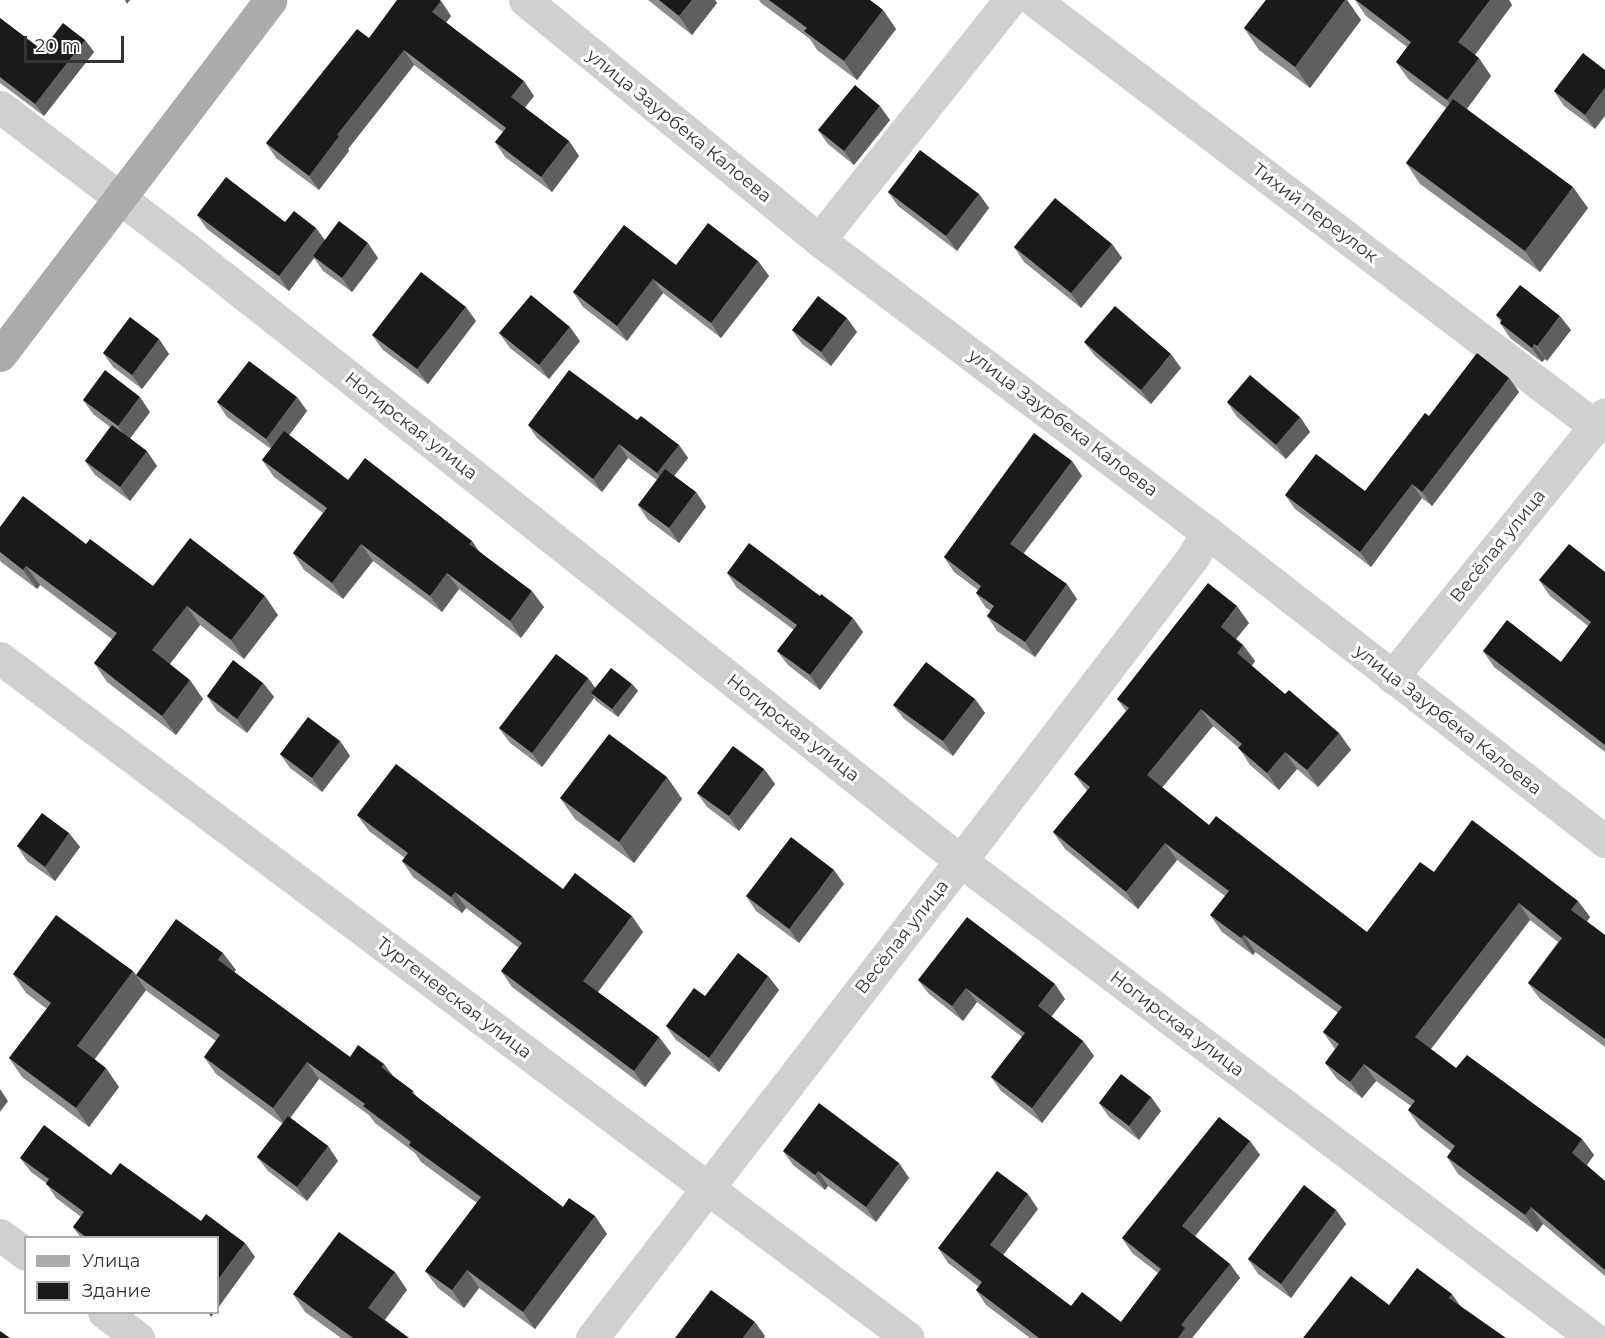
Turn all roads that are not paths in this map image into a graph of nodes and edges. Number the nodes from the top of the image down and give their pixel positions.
1 (270, 0) edge
2 (525, 0) edge
3 (1010, 0) edge
4 (1034, 0) edge
5 (0, 108) edge
6 (120, 197) junction
7 (819, 240) junction
8 (0, 354) edge
9 (1600, 420) edge
10 (1207, 532) junction
11 (0, 658) edge
12 (1392, 677) junction
13 (1605, 841) edge
14 (961, 861) junction
15 (707, 1188) junction
16 (0, 1235) edge
17 (24, 1253) edge
18 (107, 1314) edge
19 (138, 1338) edge
20 (592, 1338) edge
21 (908, 1338) edge
22 (1593, 1338) edge

1 - 6 main road
2 - 7 street, улица Заурбека Калоева
3 - 7 street
4 - 9 street, Тихий переулок
5 - 6 street, Ногирская улица
6 - 8 main road
6 - 14 street, Ногирская улица
7 - 10 street, улица Заурбека Калоева
9 - 12 street, Весёлая улица
10 - 12 street, улица Заурбека Калоева
10 - 14 street, Весёлая улица
11 - 15 street, Тургеневская улица
12 - 13 street, улица Заурбека Калоева
14 - 15 street, Весёлая улица
14 - 22 street, Ногирская улица
15 - 20 street, Весёлая улица
15 - 21 street, Тургеневская улица
16 - 17 street
18 - 19 street

